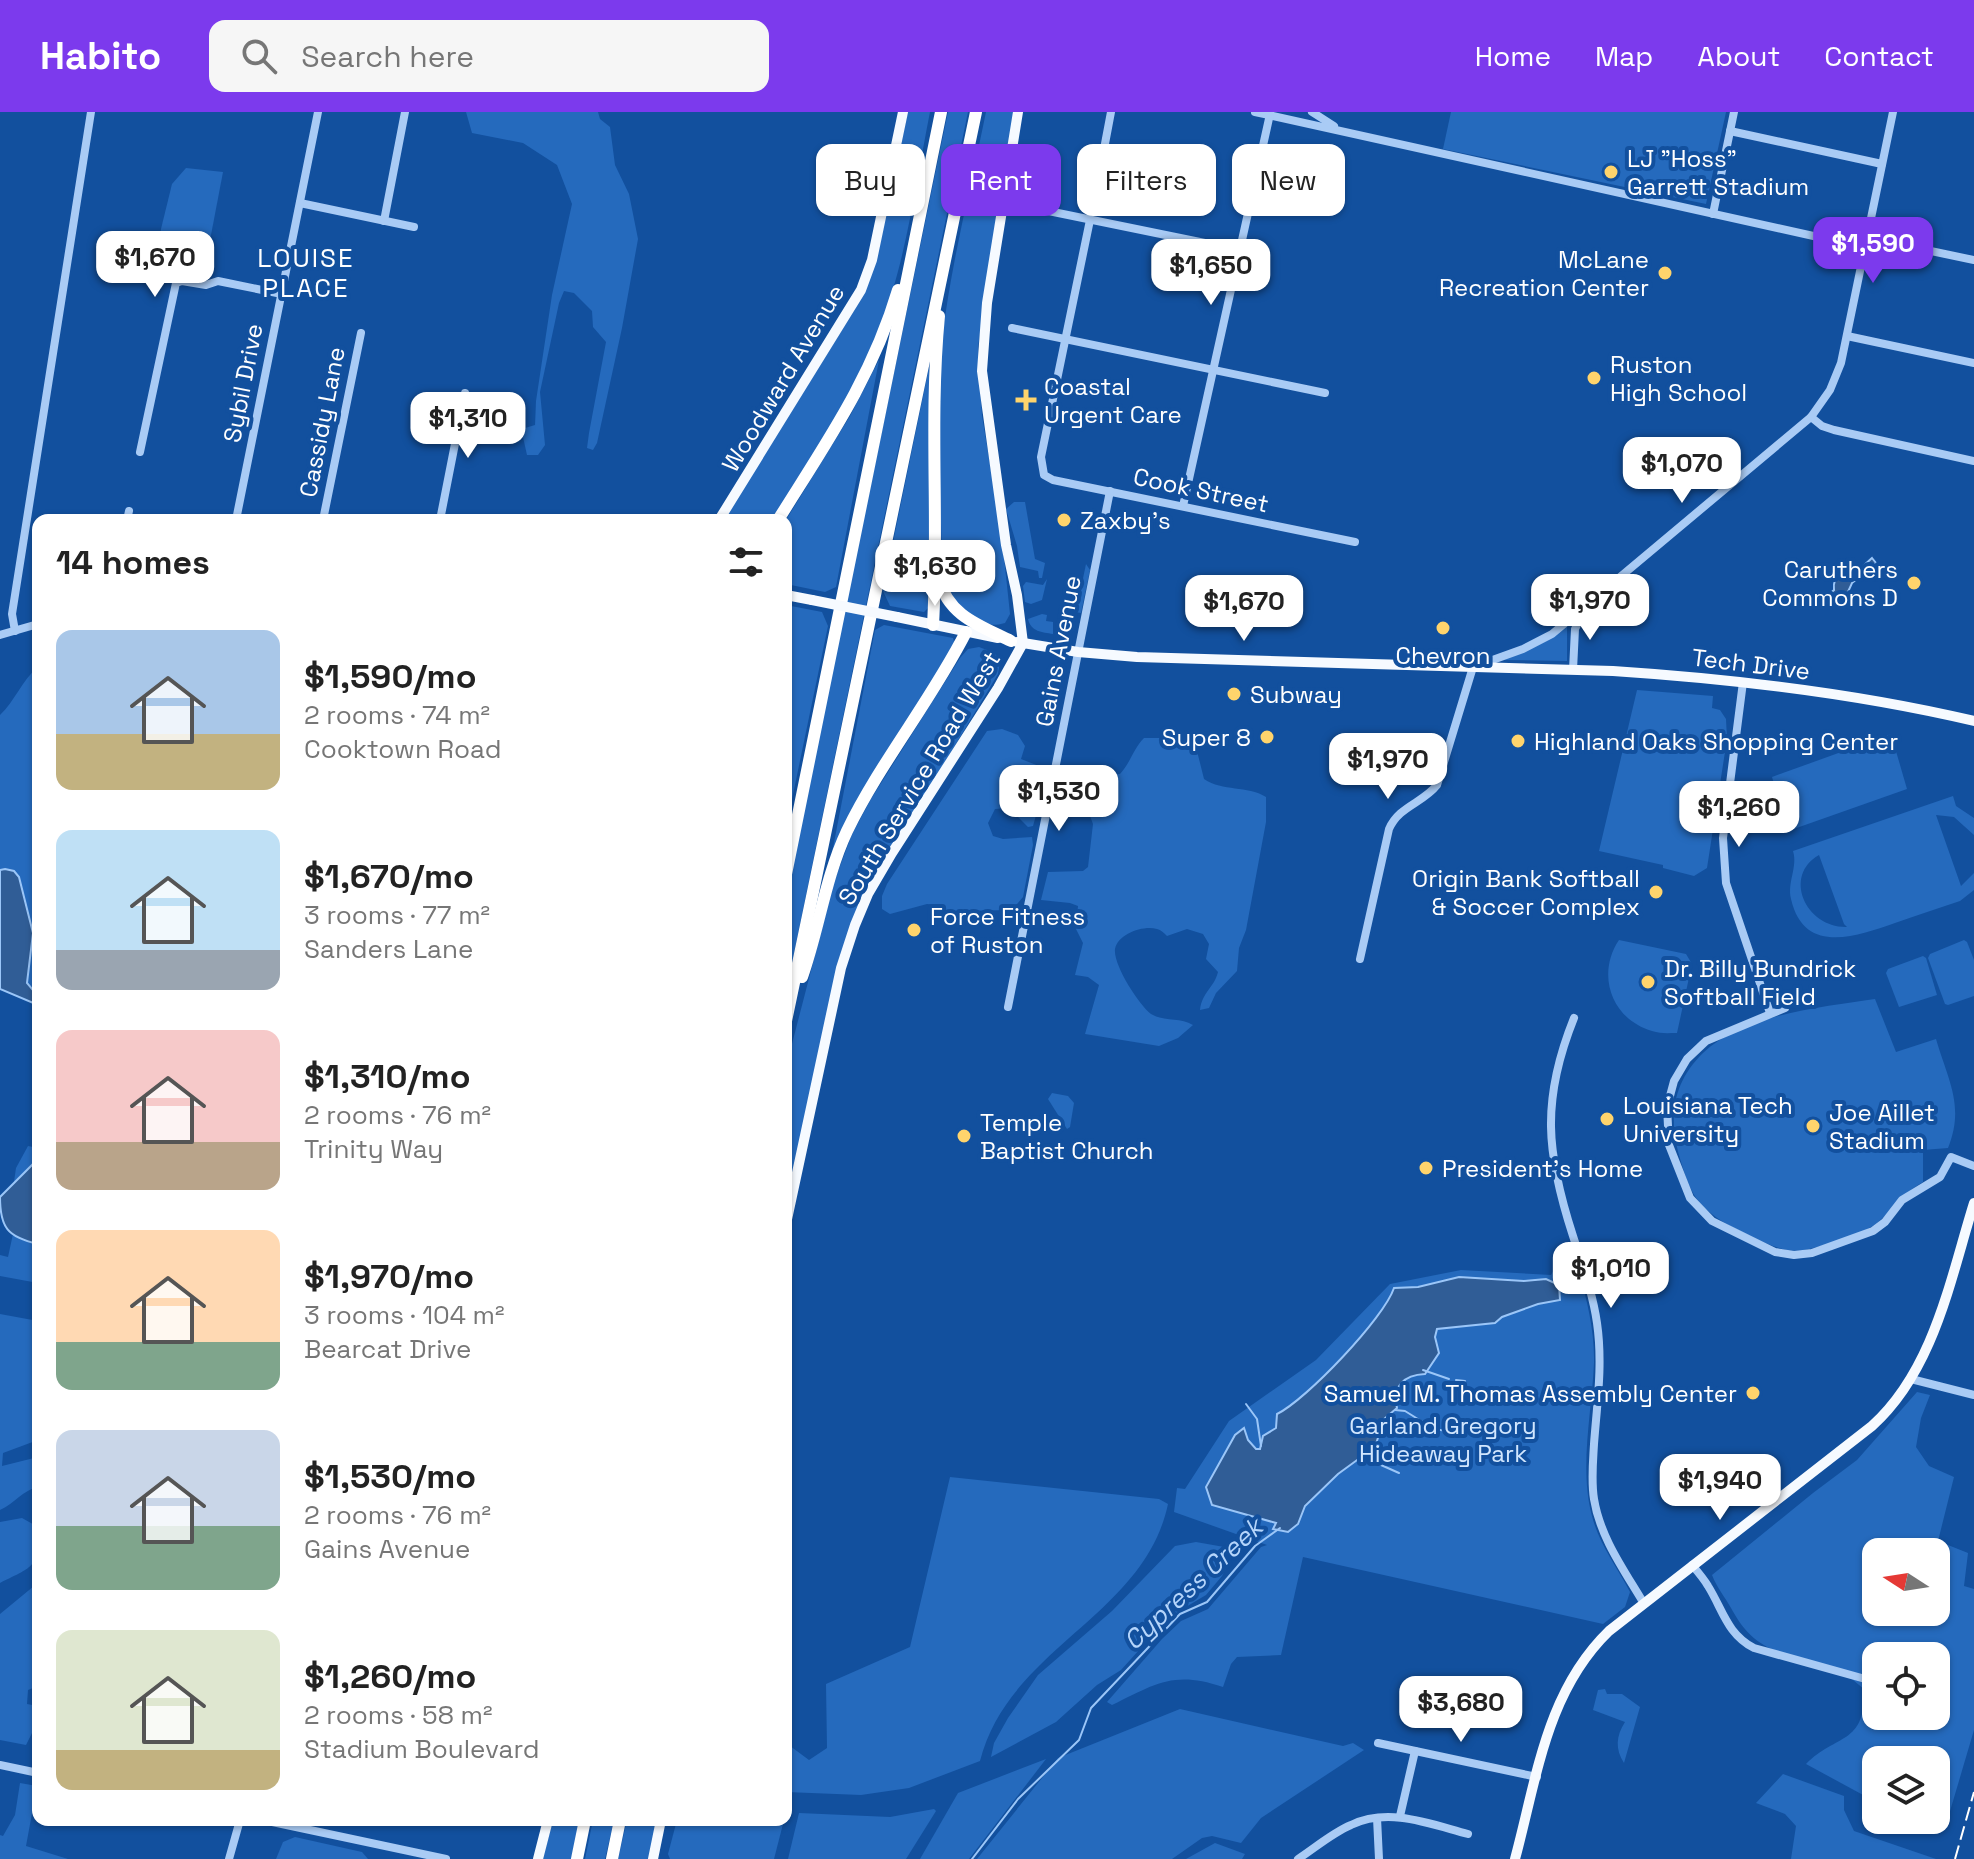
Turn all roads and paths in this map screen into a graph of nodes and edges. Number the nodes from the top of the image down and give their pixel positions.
1 (91, 112) edge
2 (318, 112) edge
3 (405, 112) edge
4 (903, 112) edge
5 (941, 112) edge
6 (976, 112) edge
7 (1018, 112) edge
8 (1111, 112) edge
9 (1255, 112) edge
10 (1312, 112) edge
11 (1734, 112) edge
12 (1893, 112) edge
13 (1272, 113) edge
14 (1294, 116) edge
15 (1730, 131) junction
16 (1349, 133) junction
17 (1013, 144) edge
18 (1105, 144) edge
19 (1882, 164) junction
20 (300, 203) junction
21 (1061, 214) edge
22 (1713, 214) junction
23 (1002, 216) edge
24 (920, 218) junction
25 (1090, 220) junction
26 (384, 221) junction
27 (414, 227) dead end
28 (1863, 247) junction
29 (1239, 250) junction
30 (945, 256) junction
31 (1974, 260) edge
32 (282, 294) junction
33 (1012, 328) dead end
34 (361, 333) dead end
35 (1847, 336) junction
36 (1065, 339) junction
37 (1974, 363) edge
38 (1213, 370) junction
39 (465, 393) dead end
40 (1325, 393) dead end
41 (1811, 417) junction
42 (140, 452) dead end
43 (1974, 461) edge
44 (1110, 491) junction
45 (1183, 506) junction
46 (237, 514) edge
47 (324, 514) edge
48 (441, 514) edge
49 (723, 514) edge
50 (782, 514) edge
51 (1355, 542) dead end
52 (936, 569) junction
53 (792, 596) edge
54 (1588, 607) junction
55 (933, 625) junction
56 (32, 626) edge
57 (15, 631) junction
58 (966, 632) junction
59 (0, 635) edge
60 (1017, 642) junction
61 (1078, 652) junction
62 (1473, 667) junction
63 (1573, 670) junction
64 (1743, 682) junction
65 (1974, 721) edge
66 (792, 845) edge
67 (1360, 959) dead end
68 (792, 991) edge
69 (792, 1003) edge
70 (1008, 1007) dead end
71 (1785, 1008) dead end
72 (1770, 1013) junction
73 (1574, 1018) dead end
74 (1974, 1166) edge
75 (792, 1196) edge
76 (1974, 1203) edge
77 (1911, 1379) junction
78 (1974, 1395) edge
79 (1692, 1565) junction
80 (1643, 1602) junction
81 (1862, 1678) edge
82 (1378, 1743) dead end
83 (1415, 1751) junction
84 (0, 1765) edge
85 (32, 1772) edge
86 (1537, 1777) junction
87 (1400, 1816) junction
88 (1377, 1818) junction
89 (238, 1826) edge
90 (291, 1826) edge
91 (546, 1826) edge
92 (584, 1826) edge
93 (619, 1826) edge
94 (660, 1826) edge
95 (1468, 1834) dead end
96 (229, 1859) edge
97 (446, 1859) edge
98 (538, 1859) edge
99 (577, 1859) edge
100 (612, 1859) edge
101 (653, 1859) edge
102 (1298, 1859) edge
103 (1379, 1859) edge
104 (1515, 1859) edge

1 - 57 street
2 - 20 street, Sybil Drive
3 - 26 street
4 - 49 main road, Woodward Avenue
5 - 24 highway
6 - 30 highway
7 - 17 main road, South Service Road West
8 - 18 street
9 - 13 street
10 - 16 street
11 - 15 street
12 - 19 street
13 - 14 street
13 - 29 street
14 - 16 street
15 - 19 street
15 - 22 street
16 - 22 street
19 - 28 street
20 - 26 street
20 - 32 street, Sybil Drive
21 - 25 street
22 - 28 street
23 - 60 main road, South Service Road West
24 - 50 highway
24 - 66 highway
25 - 29 street
25 - 36 street
26 - 27 street
28 - 31 street
28 - 35 street
29 - 38 street
30 - 52 highway
30 - 68 highway
32 - 42 street
32 - 46 street, Sybil Drive
33 - 36 street
34 - 47 street, Cassidy Lane
35 - 37 street
35 - 41 street
36 - 38 street
36 - 44 street, Cook Street
38 - 40 street
38 - 45 street
39 - 48 street
41 - 43 street
41 - 54 street
44 - 45 street, Cook Street
44 - 61 street, Gains Avenue
45 - 51 street, Cook Street
52 - 55 highway
52 - 60 highway
53 - 55 main road, Tech Drive, bridge
54 - 62 street
54 - 63 street
55 - 58 main road, Tech Drive
56 - 57 street
57 - 59 street
58 - 60 main road, Tech Drive
58 - 69 highway
60 - 61 main road, Tech Drive
60 - 75 main road, South Service Road West
61 - 62 main road, Tech Drive
61 - 70 street, Gains Avenue
62 - 63 main road, Tech Drive
62 - 67 street
63 - 64 main road, Tech Drive
64 - 65 main road, Tech Drive
64 - 72 street
71 - 72 street
72 - 74 street
73 - 80 street
76 - 77 main road
77 - 78 street
77 - 79 main road
79 - 80 main road
79 - 81 street
80 - 86 main road
82 - 83 street
83 - 86 street
83 - 87 street
84 - 85 street
86 - 104 main road
87 - 88 street
87 - 95 street
88 - 102 street
88 - 103 street
89 - 96 street
90 - 97 street
91 - 98 main road
92 - 99 highway
93 - 100 highway
94 - 101 main road

